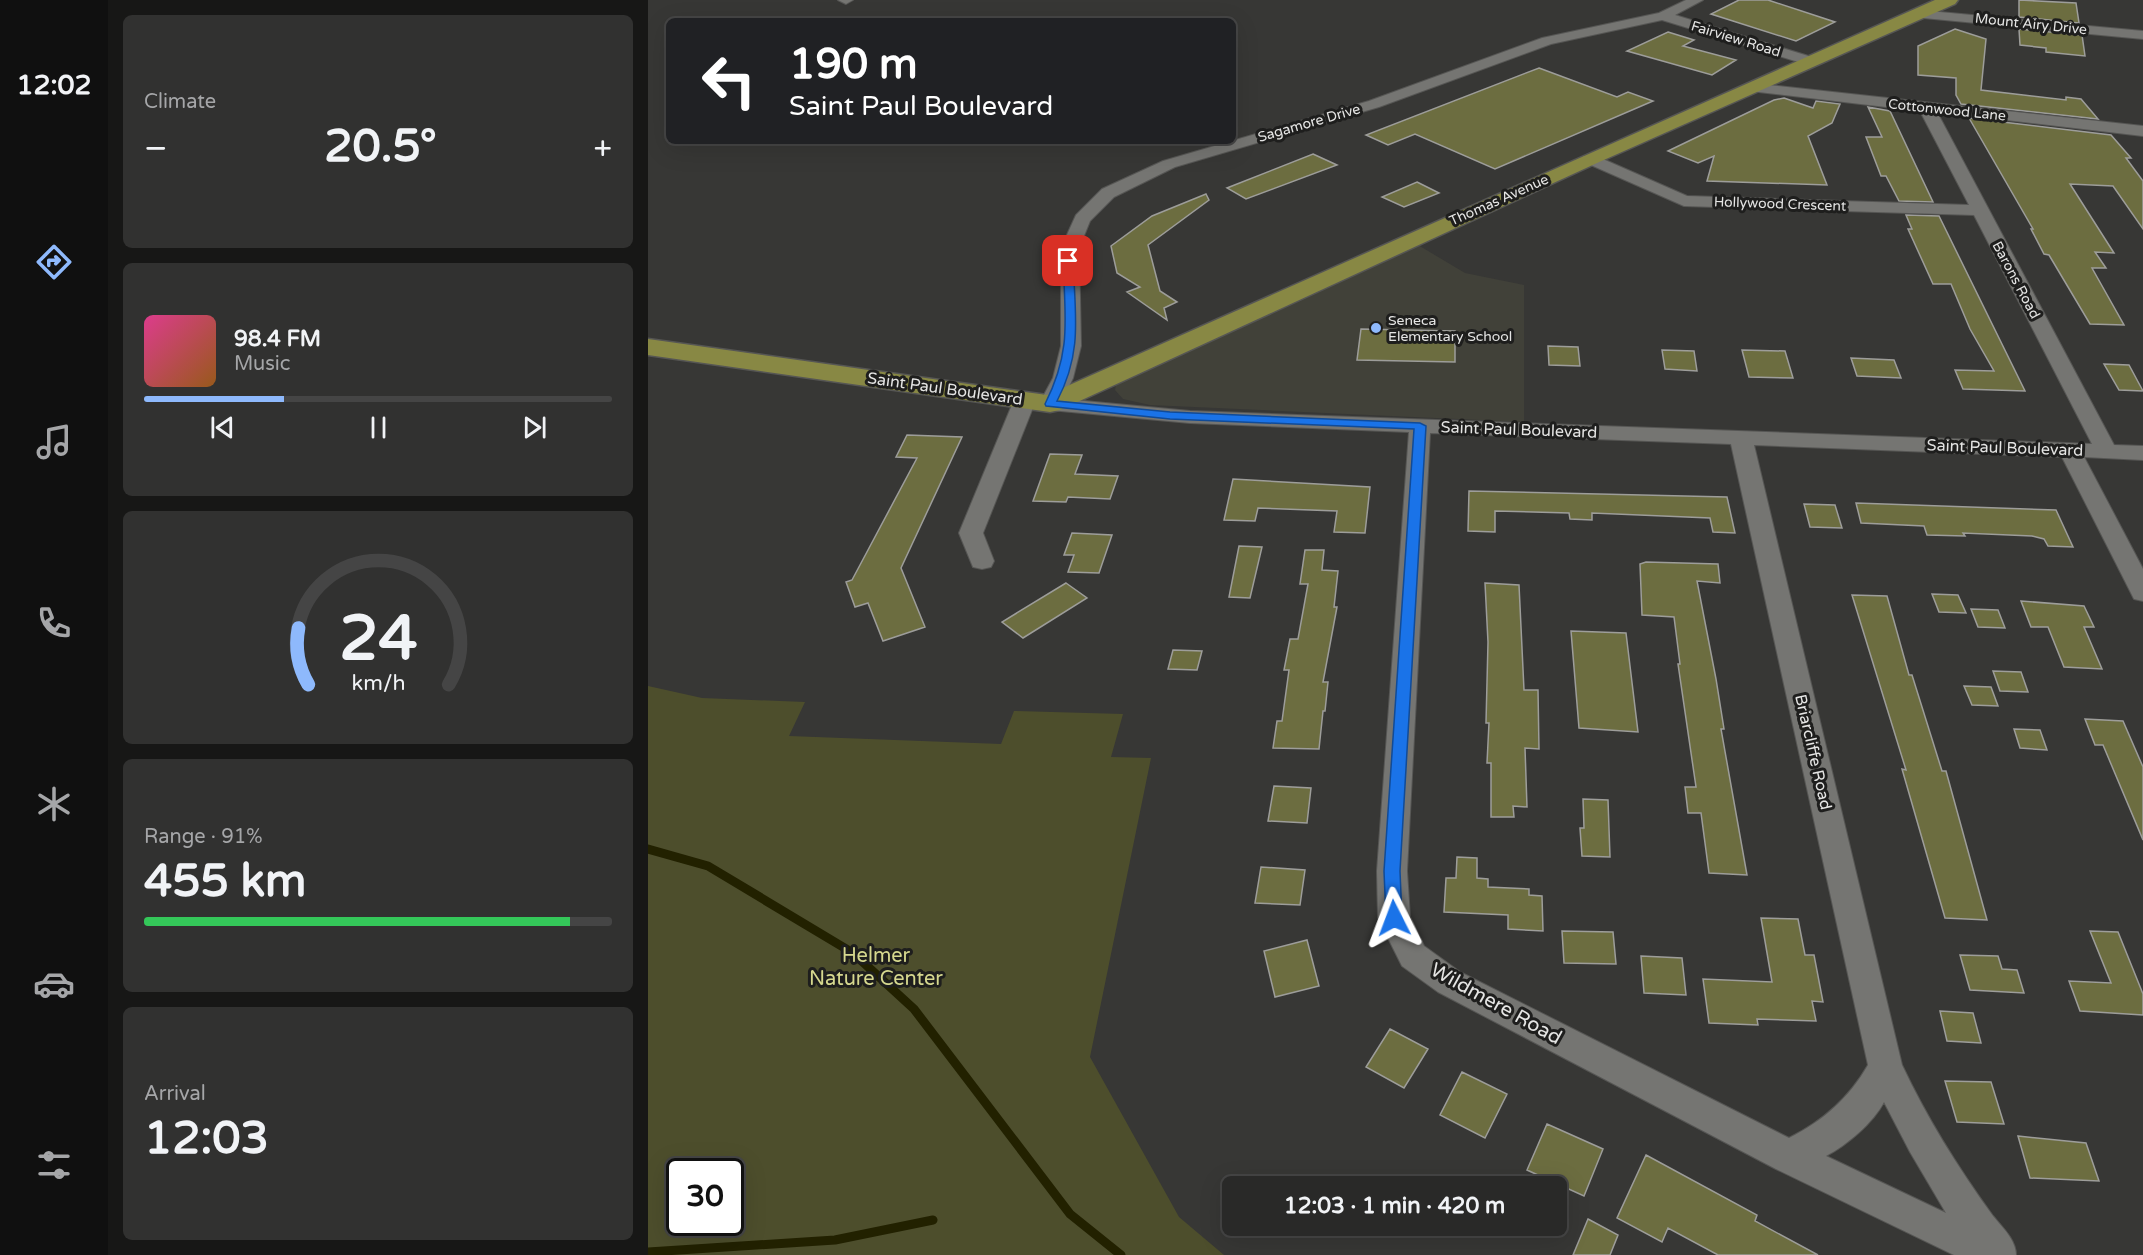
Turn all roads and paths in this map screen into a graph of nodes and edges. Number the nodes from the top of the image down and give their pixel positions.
1 (1696, 0) edge
2 (1949, 0) edge
3 (1918, 14) junction
4 (1663, 16) junction
5 (2143, 35) edge
6 (1810, 61) junction
7 (1750, 87) junction
8 (1926, 107) junction
9 (2143, 131) edge
10 (1590, 159) junction
11 (1978, 210) junction
12 (648, 347) edge
13 (1038, 402) junction
14 (1420, 426) junction
15 (1741, 438) junction
16 (2070, 451) junction
17 (2107, 452) junction
18 (2143, 453) edge
19 (981, 561) dead end
20 (2143, 593) edge
21 (1885, 1066) junction
22 (1789, 1157) junction
23 (1997, 1255) edge

1 - 4 street, Sagamore Drive
2 - 3 main road, Thomas Avenue
3 - 5 street, Mount Airy Drive
3 - 6 main road, Thomas Avenue
4 - 6 street, Fairview Road
4 - 13 street, Sagamore Drive
6 - 7 main road, Thomas Avenue
7 - 8 street, Cottonwood Lane
7 - 10 main road, Thomas Avenue
8 - 9 street, Cottonwood Lane
8 - 11 street, Barons Road
10 - 11 street, Hollywood Crescent
10 - 13 main road, Thomas Avenue
11 - 17 street, Barons Road
12 - 13 main road, Saint Paul Boulevard
13 - 14 street, Saint Paul Boulevard
13 - 19 street, Sagamore Drive
14 - 15 street, Saint Paul Boulevard
14 - 22 street, Wildmere Road
15 - 16 street, Saint Paul Boulevard
15 - 21 street, Briarcliffe Road
16 - 17 street, Saint Paul Boulevard
16 - 20 street
17 - 18 street, Saint Paul Boulevard
21 - 22 street
21 - 23 street, Briarcliffe Road
22 - 23 street, Wildmere Road

